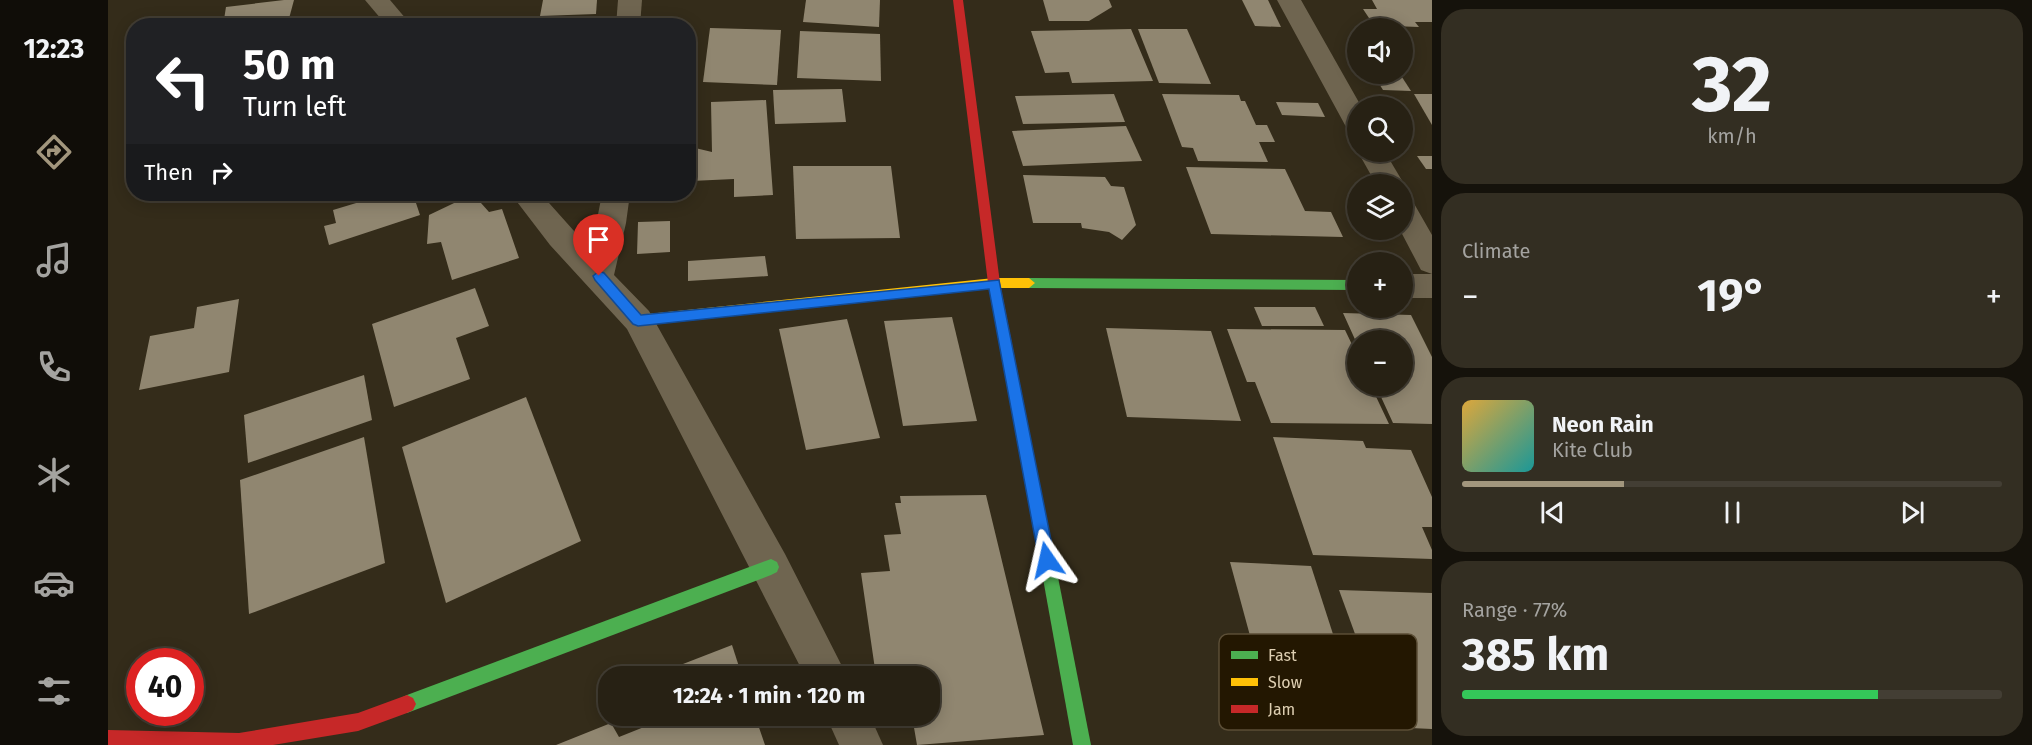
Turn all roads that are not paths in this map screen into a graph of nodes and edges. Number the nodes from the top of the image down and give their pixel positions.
1 (377, 0) edge
2 (630, 0) edge
3 (958, 0) edge
4 (1289, 0) edge
5 (393, 18) edge
6 (629, 18) edge
7 (1347, 105) edge
8 (531, 201) edge
9 (615, 201) edge
10 (1413, 227) edge
11 (1432, 261) edge
12 (599, 276) junction
13 (994, 283) junction
14 (1347, 285) edge
15 (1413, 286) edge
16 (1432, 286) edge
17 (638, 320) junction
18 (771, 567) junction
19 (822, 666) edge
20 (852, 726) edge
21 (108, 739) edge
22 (862, 745) edge
23 (1082, 745) edge

1 - 5 street
2 - 6 street
3 - 13 street
4 - 7 street
8 - 12 street
9 - 12 street
10 - 11 street
12 - 17 street
13 - 14 street
13 - 17 street
13 - 23 street
15 - 16 street
17 - 18 street
18 - 19 street
18 - 21 street
20 - 22 street

